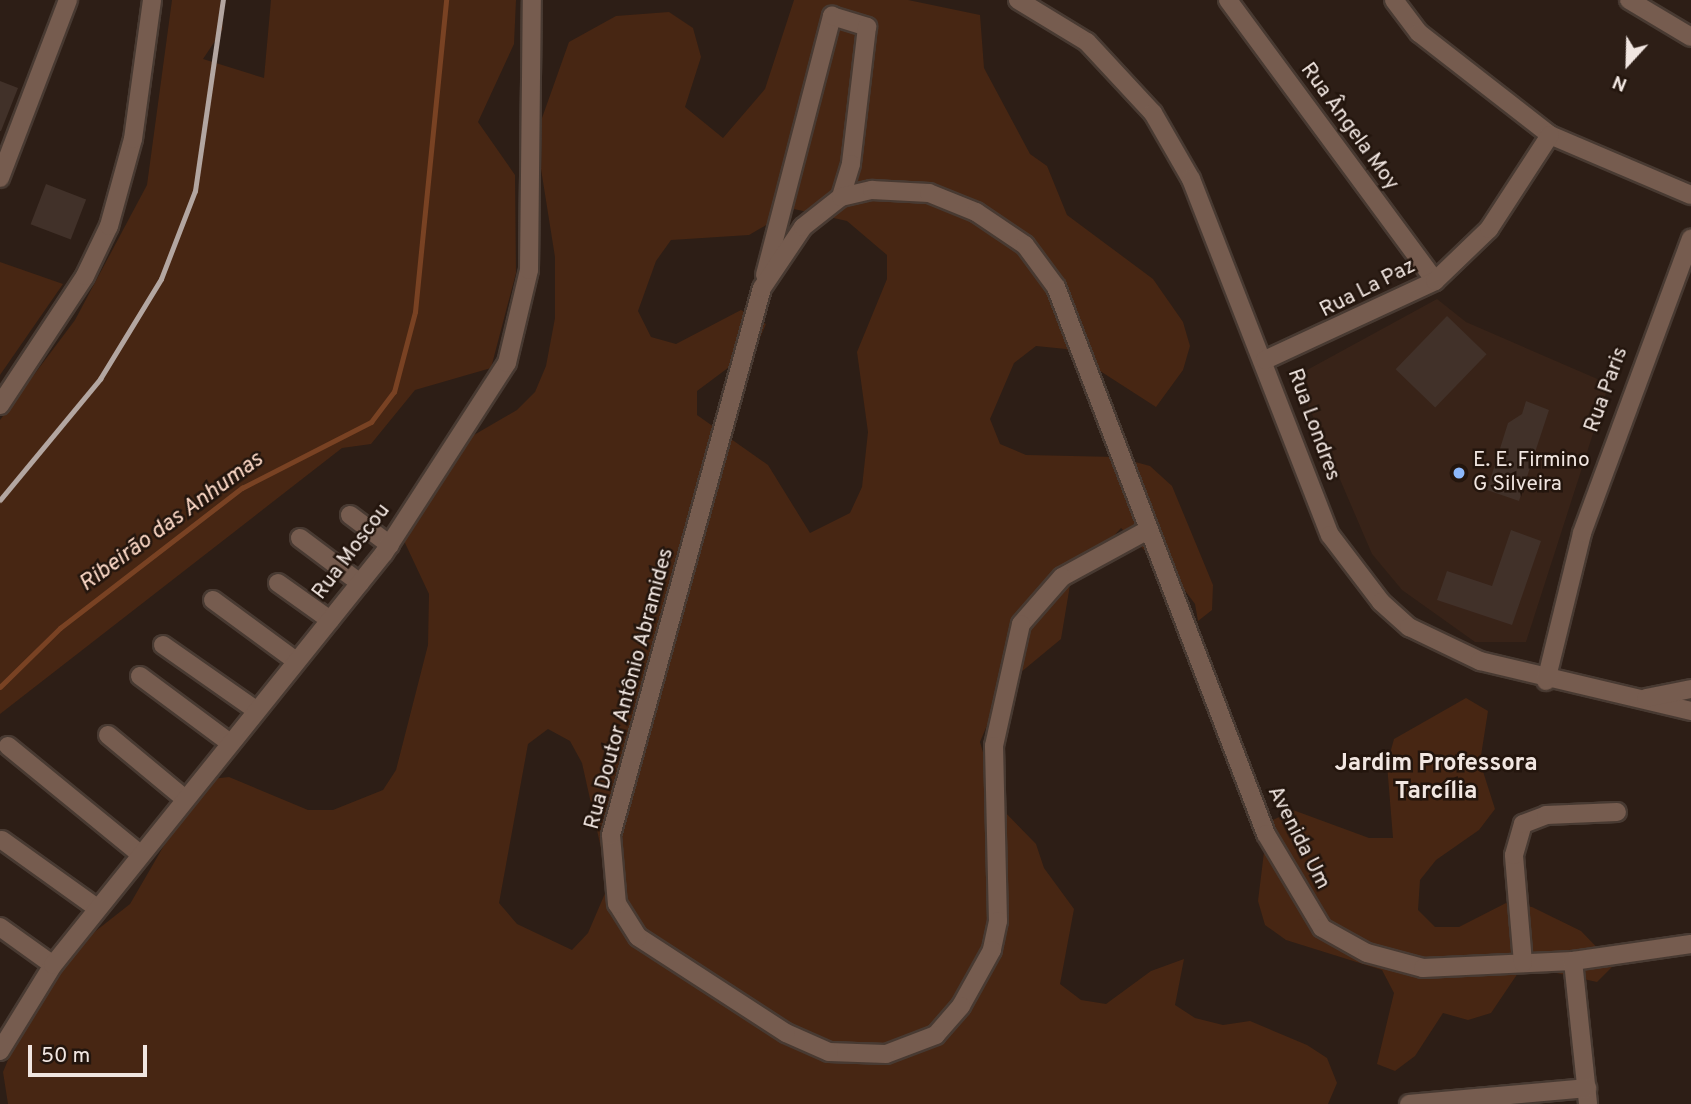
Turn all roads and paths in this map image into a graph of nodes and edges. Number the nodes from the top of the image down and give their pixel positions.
1 (68, 0) edge
2 (152, 0) edge
3 (532, 0) edge
4 (1018, 0) edge
5 (1227, 0) edge
6 (1394, 0) edge
7 (1629, 0) edge
8 (1691, 37) edge
9 (1550, 135) junction
10 (7, 140) edge
11 (0, 178) edge
12 (1691, 195) edge
13 (841, 197) junction
14 (1691, 239) edge
15 (1435, 281) junction
16 (762, 288) junction
17 (1265, 360) junction
18 (0, 405) edge
19 (1117, 452) joint
20 (350, 515) dead end
21 (1146, 531) junction
22 (300, 538) dead end
23 (390, 545) junction
24 (278, 583) dead end
25 (360, 583) junction
26 (213, 600) dead end
27 (330, 620) junction
28 (163, 645) dead end
29 (296, 661) junction
30 (140, 676) dead end
31 (1546, 681) junction
32 (1691, 689) edge
33 (1635, 699) junction
34 (256, 710) junction
35 (1691, 711) edge
36 (108, 735) dead end
37 (229, 742) junction
38 (8, 746) dead end
39 (184, 798) junction
40 (1617, 812) dead end
41 (2, 840) dead end
42 (140, 854) junction
43 (97, 908) junction
44 (0, 927) edge
45 (1691, 944) edge
46 (1573, 961) junction
47 (1523, 963) junction
48 (53, 965) junction
49 (6, 1027) edge
50 (0, 1051) edge
51 (1588, 1096) edge
52 (1522, 1098) edge
53 (1409, 1104) edge

1 - 10 street
2 - 18 street
3 - 23 street, Rua Moscou
4 - 17 street, Rua Londres
5 - 15 street, Rua Ângela Moy
6 - 9 street
7 - 8 street
9 - 12 street
9 - 15 street, Rua La Paz
10 - 11 street
13 - 16 street, Rua Doutor Antônio Abramides
13 - 16 street, Rua Doutor Antônio Abramides
13 - 19 street, Rua Doutor Antônio Abramides
14 - 31 street, Rua Paris
15 - 17 street, Rua La Paz
16 - 21 street, Rua Doutor Antônio Abramides
17 - 31 street, Rua Londres
19 - 21 street, Avenida Um
20 - 23 street
21 - 47 street, Avenida Um
22 - 25 street
23 - 25 street, Rua Moscou
24 - 27 street
25 - 27 street, Rua Moscou
26 - 29 street
27 - 29 street, Rua Moscou
28 - 34 street
29 - 34 street, Rua Moscou
30 - 37 street
31 - 33 street, Rua Londres
32 - 33 street
33 - 35 street, Rua Londres
34 - 37 street, Rua Moscou
36 - 39 street
37 - 39 street, Rua Moscou
38 - 42 street
39 - 42 street, Rua Moscou
40 - 47 street
41 - 43 street
42 - 43 street, Rua Moscou
43 - 48 street, Rua Moscou
44 - 48 street
45 - 46 street, Avenida Um
46 - 47 street, Avenida Um
46 - 51 street
48 - 49 street, Rua Moscou
49 - 50 street, Rua Moscou
51 - 52 street
52 - 53 street

